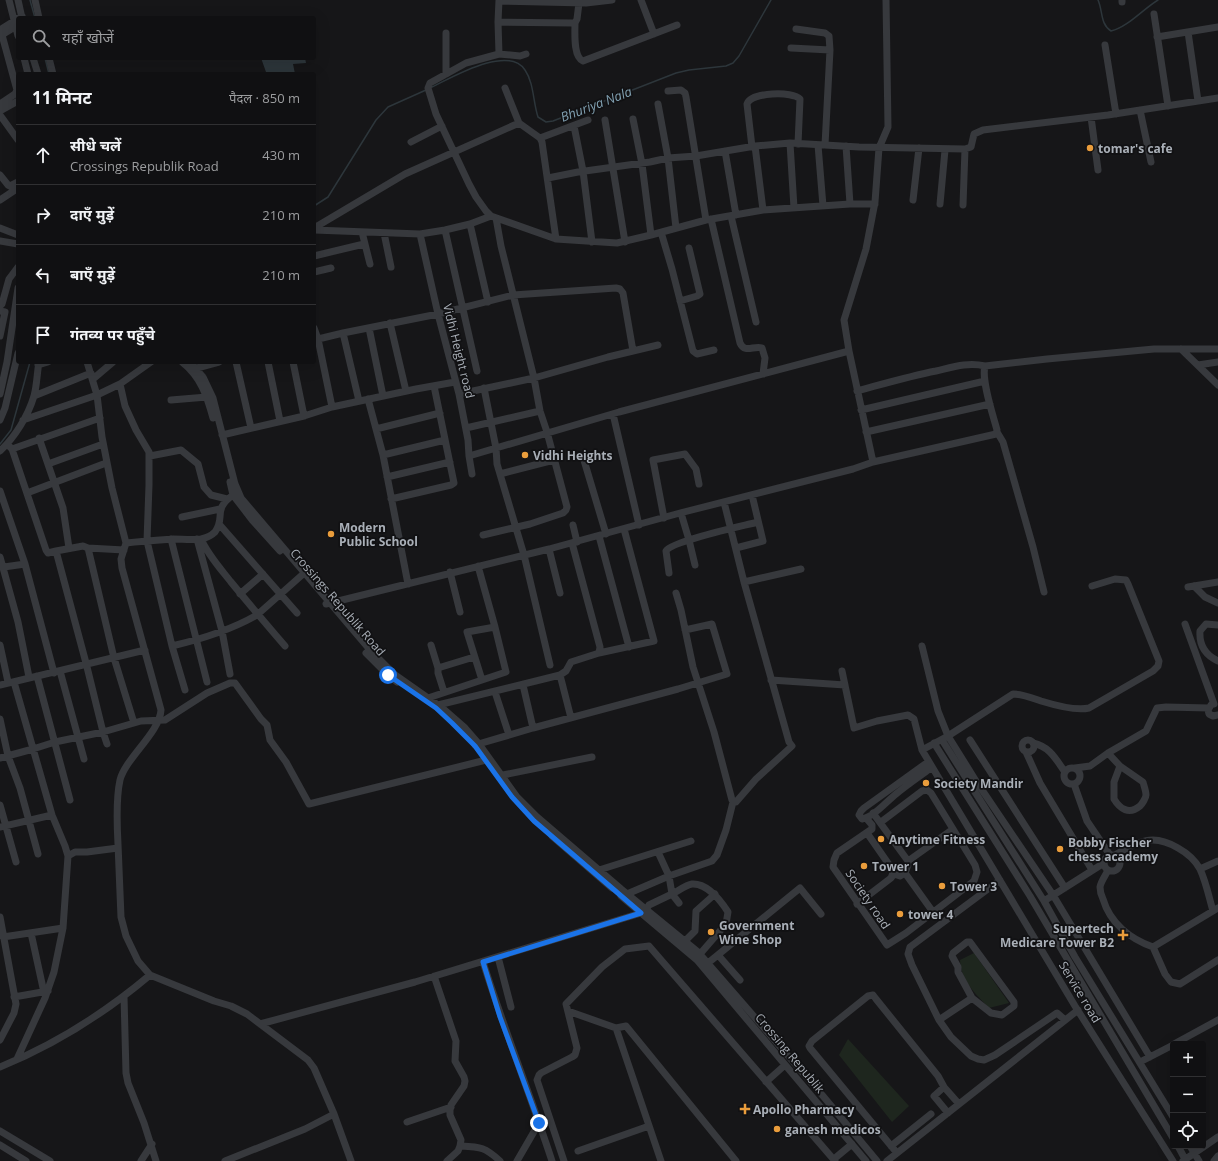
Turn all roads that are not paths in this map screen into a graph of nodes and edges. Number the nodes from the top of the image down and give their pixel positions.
1 (9, 0) edge
2 (18, 0) edge
3 (35, 0) edge
4 (499, 0) edge
5 (610, 0) edge
6 (641, 0) edge
7 (886, 0) edge
8 (545, 1) edge
9 (566, 1) edge
10 (584, 2) edge
11 (1154, 14) dead end
12 (22, 16) edge
13 (39, 16) edge
14 (498, 22) junction
15 (575, 23) junction
16 (16, 24) edge
17 (677, 25) dead end
18 (1218, 27) edge
19 (796, 29) dead end
20 (1188, 32) junction
21 (446, 33) dead end
22 (1, 34) edge
23 (654, 34) junction
24 (1157, 37) junction
25 (1105, 45) dead end
26 (791, 48) dead end
27 (830, 50) junction
28 (499, 54) junction
29 (526, 54) dead end
30 (24, 60) edge
31 (34, 60) edge
32 (50, 60) edge
33 (28, 72) edge
34 (37, 72) edge
35 (52, 72) edge
36 (446, 74) junction
37 (16, 86) edge
38 (505, 88) dead end
39 (668, 91) dead end
40 (16, 92) edge
41 (1218, 98) edge
42 (16, 101) edge
43 (1198, 101) junction
44 (0, 104) edge
45 (658, 104) dead end
46 (1168, 106) junction
47 (1140, 110) junction
48 (0, 111) edge
49 (1116, 114) junction
50 (0, 115) edge
51 (1091, 117) junction
52 (633, 119) dead end
53 (588, 120) dead end
54 (605, 120) dead end
55 (519, 123) junction
56 (442, 126) junction
57 (574, 126) junction
58 (16, 137) edge
59 (540, 138) junction
60 (411, 142) dead end
61 (790, 143) junction
62 (798, 144) junction
63 (821, 145) junction
64 (753, 146) junction
65 (846, 146) junction
66 (879, 148) junction
67 (919, 148) junction
68 (945, 150) junction
69 (965, 150) junction
70 (725, 151) junction
71 (454, 152) junction
72 (696, 156) junction
73 (668, 158) junction
74 (1150, 162) dead end
75 (642, 164) junction
76 (614, 168) junction
77 (1098, 170) dead end
78 (583, 171) junction
79 (0, 175) edge
80 (548, 178) junction
81 (16, 183) edge
82 (16, 189) edge
83 (0, 200) edge
84 (913, 200) dead end
85 (850, 204) junction
86 (874, 204) junction
87 (940, 204) dead end
88 (963, 205) dead end
89 (823, 206) junction
90 (794, 208) junction
91 (763, 210) junction
92 (733, 216) junction
93 (494, 217) junction
94 (708, 220) junction
95 (470, 224) junction
96 (0, 228) edge
97 (316, 228) edge
98 (676, 228) junction
99 (316, 229) edge
100 (445, 230) junction
101 (362, 232) junction
102 (661, 232) junction
103 (384, 233) junction
104 (16, 234) edge
105 (420, 234) junction
106 (651, 235) junction
107 (556, 239) junction
108 (0, 241) edge
109 (592, 242) junction
110 (625, 242) junction
111 (16, 244) edge
112 (364, 244) junction
113 (689, 248) dead end
114 (316, 256) edge
115 (370, 264) dead end
116 (391, 267) dead end
117 (332, 268) dead end
118 (16, 270) edge
119 (316, 272) edge
120 (9, 280) junction
121 (16, 283) edge
122 (513, 296) junction
123 (16, 300) edge
124 (680, 301) junction
125 (488, 302) junction
126 (0, 306) edge
127 (463, 307) junction
128 (0, 311) edge
129 (438, 314) junction
130 (756, 322) dead end
131 (390, 323) junction
132 (2, 328) junction
133 (369, 328) junction
134 (11, 330) junction
135 (343, 333) junction
136 (0, 336) edge
137 (316, 340) edge
138 (658, 345) dead end
139 (1181, 349) junction
140 (1218, 349) edge
141 (714, 350) dead end
142 (0, 351) edge
143 (633, 351) junction
144 (849, 351) junction
145 (8, 354) junction
146 (16, 361) edge
147 (1218, 362) edge
148 (39, 364) edge
149 (89, 364) edge
150 (111, 364) edge
151 (148, 364) edge
152 (184, 364) edge
153 (192, 364) edge
154 (212, 364) edge
155 (236, 364) edge
156 (268, 364) edge
157 (293, 364) edge
158 (1198, 365) junction
159 (985, 366) junction
160 (197, 368) junction
161 (477, 371) dead end
162 (763, 374) junction
163 (92, 376) junction
164 (534, 378) junction
165 (985, 381) junction
166 (456, 382) junction
167 (120, 384) junction
168 (434, 386) junction
169 (1218, 386) edge
170 (484, 388) junction
171 (857, 390) junction
172 (406, 391) junction
173 (0, 394) edge
174 (459, 394) junction
175 (97, 395) junction
176 (34, 396) junction
177 (383, 396) junction
178 (207, 397) junction
179 (368, 399) junction
180 (171, 400) dead end
181 (359, 401) junction
182 (990, 404) junction
183 (332, 407) junction
184 (861, 410) junction
185 (540, 411) junction
186 (440, 413) junction
187 (613, 414) junction
188 (304, 416) junction
189 (100, 418) junction
190 (0, 420) edge
191 (23, 420) junction
192 (280, 421) junction
193 (491, 422) junction
194 (251, 428) junction
195 (466, 428) junction
196 (376, 429) junction
197 (547, 432) junction
198 (866, 432) junction
199 (997, 432) junction
200 (222, 435) junction
201 (39, 438) junction
202 (445, 440) junction
203 (103, 444) junction
204 (10, 446) junction
205 (496, 448) junction
206 (0, 451) edge
207 (383, 454) junction
208 (150, 456) junction
209 (469, 456) junction
210 (583, 457) dead end
211 (554, 460) junction
212 (450, 462) junction
213 (873, 462) junction
214 (106, 463) junction
215 (48, 464) junction
216 (472, 474) dead end
217 (500, 474) junction
218 (387, 476) junction
219 (54, 483) junction
220 (699, 484) dead end
221 (0, 492) edge
222 (28, 493) junction
223 (752, 495) junction
224 (230, 497) junction
225 (391, 499) junction
226 (724, 502) junction
227 (220, 509) junction
228 (681, 513) junction
229 (182, 517) dead end
230 (664, 518) junction
231 (758, 522) junction
232 (219, 524) junction
233 (573, 525) dead end
234 (639, 525) junction
235 (516, 527) junction
236 (624, 529) junction
237 (731, 529) junction
238 (603, 535) junction
239 (483, 536) dead end
240 (199, 539) junction
241 (171, 540) junction
242 (689, 540) junction
243 (147, 541) junction
244 (575, 542) junction
245 (126, 543) junction
246 (69, 548) junction
247 (88, 548) junction
248 (736, 548) junction
249 (550, 549) junction
250 (124, 550) junction
251 (56, 551) junction
252 (524, 555) junction
253 (0, 557) edge
254 (25, 564) junction
255 (695, 565) dead end
256 (478, 566) junction
257 (4, 568) junction
258 (801, 569) dead end
259 (450, 572) junction
260 (669, 573) dead end
261 (263, 574) junction
262 (302, 575) junction
263 (744, 582) junction
264 (1218, 582) edge
265 (408, 584) junction
266 (1092, 586) dead end
267 (1044, 592) dead end
268 (560, 593) dead end
269 (676, 593) dead end
270 (240, 594) junction
271 (281, 595) junction
272 (1218, 603) edge
273 (328, 604) junction
274 (460, 612) dead end
275 (297, 613) dead end
276 (257, 615) junction
277 (1185, 624) dead end
278 (1218, 625) edge
279 (495, 627) junction
280 (685, 630) junction
281 (222, 631) junction
282 (196, 640) junction
283 (0, 644) edge
284 (430, 644) dead end
285 (172, 646) junction
286 (285, 646) dead end
287 (922, 646) dead end
288 (629, 647) junction
289 (145, 650) junction
290 (599, 653) junction
291 (474, 657) junction
292 (114, 658) junction
293 (1218, 661) edge
294 (86, 664) junction
295 (550, 665) dead end
296 (438, 668) junction
297 (842, 671) dead end
298 (57, 672) junction
299 (230, 674) dead end
300 (560, 675) junction
301 (37, 676) junction
302 (29, 678) junction
303 (482, 680) junction
304 (771, 680) junction
305 (11, 682) junction
306 (207, 682) dead end
307 (698, 682) junction
308 (0, 685) edge
309 (523, 685) junction
310 (845, 685) junction
311 (185, 690) dead end
312 (444, 692) junction
313 (495, 692) junction
314 (428, 698) junction
315 (438, 705) junction
316 (1214, 706) edge
317 (1218, 715) edge
318 (571, 718) junction
319 (0, 719) edge
320 (158, 721) junction
321 (134, 723) junction
322 (533, 728) junction
323 (103, 732) junction
324 (509, 735) junction
325 (78, 737) junction
326 (945, 738) junction
327 (970, 740) dead end
328 (54, 742) junction
329 (934, 743) junction
330 (108, 744) dead end
331 (477, 745) junction
332 (33, 749) junction
333 (922, 750) junction
334 (1108, 753) junction
335 (8, 756) junction
336 (592, 756) dead end
337 (0, 758) edge
338 (84, 759) dead end
339 (486, 760) junction
340 (930, 765) junction
341 (1120, 766) junction
342 (1075, 768) junction
343 (1065, 772) junction
344 (503, 775) junction
345 (1074, 784) junction
346 (70, 800) dead end
347 (733, 802) junction
348 (0, 804) edge
349 (873, 813) junction
350 (52, 815) junction
351 (866, 818) junction
352 (29, 821) junction
353 (881, 822) junction
354 (3, 826) edge
355 (953, 829) junction
356 (867, 833) junction
357 (691, 841) dead end
358 (118, 848) junction
359 (658, 852) junction
360 (38, 854) dead end
361 (1112, 855) junction
362 (68, 856) junction
363 (908, 861) junction
364 (1218, 861) edge
365 (16, 862) dead end
366 (1104, 863) junction
367 (1200, 869) junction
368 (599, 870) junction
369 (1092, 870) junction
370 (1108, 870) junction
371 (905, 873) junction
372 (669, 876) junction
373 (891, 878) junction
374 (1000, 880) junction
375 (1065, 888) junction
376 (627, 894) junction
377 (672, 894) junction
378 (715, 894) junction
379 (1053, 895) junction
380 (1044, 902) junction
381 (679, 903) dead end
382 (857, 904) junction
383 (1216, 909) edge
384 (644, 912) junction
385 (933, 912) junction
386 (822, 914) dead end
387 (0, 917) edge
388 (63, 928) junction
389 (31, 933) junction
390 (3, 937) junction
391 (685, 941) junction
392 (1153, 947) junction
393 (718, 955) junction
394 (498, 957) junction
395 (702, 960) junction
396 (1218, 960) edge
397 (483, 962) junction
398 (150, 975) junction
399 (434, 976) junction
400 (740, 980) dead end
401 (48, 992) junction
402 (124, 996) junction
403 (14, 997) junction
404 (972, 998) junction
405 (511, 1007) dead end
406 (1078, 1010) junction
407 (568, 1011) junction
408 (939, 1020) junction
409 (1065, 1020) junction
410 (1218, 1020) edge
411 (260, 1024) junction
412 (616, 1028) junction
413 (0, 1040) edge
414 (1180, 1041) edge
415 (1170, 1046) edge
416 (1130, 1048) junction
417 (1123, 1052) junction
418 (1150, 1057) junction
419 (17, 1059) junction
420 (1140, 1062) junction
421 (785, 1065) junction
422 (0, 1067) edge
423 (766, 1082) junction
424 (944, 1087) junction
425 (959, 1104) junction
426 (451, 1107) junction
427 (948, 1113) junction
428 (1171, 1113) edge
429 (334, 1114) junction
430 (407, 1122) dead end
431 (539, 1123) junction
432 (934, 1124) junction
433 (649, 1126) junction
434 (0, 1132) edge
435 (1170, 1133) edge
436 (1218, 1137) edge
437 (152, 1144) junction
438 (852, 1144) junction
439 (0, 1145) edge
440 (460, 1146) junction
441 (891, 1146) junction
442 (1180, 1149) edge
443 (1192, 1149) edge
444 (578, 1151) dead end
445 (897, 1153) junction
446 (1195, 1153) junction
447 (1218, 1156) edge
448 (835, 1160) edge
449 (1185, 1160) edge
450 (26, 1161) edge
451 (50, 1161) edge
452 (141, 1161) edge
453 (156, 1161) edge
454 (225, 1161) edge
455 (351, 1161) edge
456 (447, 1161) edge
457 (500, 1161) edge
458 (517, 1161) edge
459 (552, 1161) edge
460 (564, 1161) edge
461 (661, 1161) edge
462 (736, 1161) edge
463 (866, 1161) edge
464 (877, 1161) edge
465 (887, 1161) edge
466 (1173, 1161) edge
467 (1199, 1161) edge
468 (1214, 1161) edge

1 - 16 street
2 - 12 street
3 - 13 street
4 - 8 street
4 - 14 street
5 - 10 street
6 - 23 street
7 - 66 street
8 - 9 street
9 - 10 street
10 - 15 street
11 - 24 street
14 - 15 street
14 - 28 street
15 - 23 street
16 - 22 street
17 - 23 street
18 - 20 street
19 - 27 street
20 - 24 street
20 - 43 street
21 - 36 street
22 - 37 street
24 - 46 street
25 - 49 street
26 - 27 street
27 - 63 street
28 - 29 street
28 - 36 street
30 - 33 street
31 - 34 street
32 - 35 street
36 - 56 street
38 - 55 street
39 - 72 street
40 - 44 street
41 - 43 street
42 - 48 street
43 - 46 street
45 - 73 street
46 - 47 street
47 - 49 street
47 - 74 street
49 - 51 street
50 - 58 street
51 - 69 street
51 - 77 street
52 - 75 street
53 - 57 street
54 - 76 street
55 - 59 street
55 - 71 street
56 - 60 street
56 - 71 street
57 - 59 street
57 - 78 street
59 - 80 street
61 - 62 street
61 - 64 street
61 - 90 street
62 - 63 street
62 - 64 street
63 - 65 street
63 - 89 street
64 - 70 street
64 - 91 street
65 - 66 street
65 - 85 street
66 - 67 street
66 - 86 street
67 - 68 street
67 - 84 street
68 - 69 street
68 - 87 street
69 - 88 street
70 - 72 street
70 - 92 street
71 - 93 street
71 - 97 street
72 - 73 street
72 - 94 street
73 - 75 street
73 - 98 street
75 - 76 street
75 - 106 street
76 - 78 street
76 - 110 street
78 - 80 street
78 - 109 street
79 - 81 street
80 - 107 street
82 - 83 street
85 - 86 street
85 - 89 street
86 - 144 street
89 - 90 street
90 - 91 street
91 - 92 street
92 - 94 street
92 - 130 street
93 - 95 street
93 - 107 street
93 - 122 street
94 - 98 street
94 - 162 street
95 - 100 street
95 - 125 street
96 - 104 street
98 - 102 street
99 - 101 street
100 - 105 street
100 - 127 street
101 - 103 street
101 - 112 street
102 - 106 street
102 - 124 street
103 - 105 street
103 - 116 street
105 - 129 street, Vidhi Height road
106 - 110 street
107 - 109 street
108 - 111 street
109 - 110 street
112 - 114 street
112 - 115 street
113 - 124 street
117 - 119 street
118 - 120 street
120 - 121 street
120 - 126 street
122 - 125 street
122 - 143 street
122 - 164 street
123 - 134 street
124 - 141 street
125 - 127 street
127 - 129 street
127 - 161 street
128 - 132 street
129 - 131 street
129 - 166 street, Vidhi Height road
131 - 133 street
131 - 172 street
132 - 134 street
132 - 136 street
133 - 135 street
133 - 177 street
134 - 145 street
135 - 137 street
135 - 181 street
137 - 183 street
138 - 143 street
139 - 140 street
139 - 158 street
139 - 159 street
142 - 145 street
143 - 164 street
144 - 162 street
144 - 171 street
145 - 173 street
146 - 190 street
147 - 158 street
148 - 176 street
149 - 163 street
150 - 163 street
151 - 167 street
152 - 178 street, Crossings Republik Road
153 - 160 street
154 - 160 street
155 - 194 street
156 - 192 street
157 - 188 street
158 - 169 street
159 - 165 street
159 - 171 street
160 - 200 street
162 - 187 street
163 - 175 street
163 - 176 street
164 - 170 street
164 - 185 street
165 - 182 street
165 - 184 street
166 - 168 street
166 - 174 street, Vidhi Height road
167 - 175 street
167 - 208 street
168 - 172 street
168 - 186 street
170 - 174 street
170 - 193 street
171 - 184 street
172 - 177 street
174 - 195 street, Vidhi Height road
175 - 189 street
175 - 191 street
176 - 191 street
177 - 179 street
178 - 180 street
178 - 224 street, Crossings Republik Road
179 - 181 street
179 - 196 street
181 - 183 street
182 - 198 street
182 - 199 street
183 - 188 street
184 - 198 street
185 - 193 street
185 - 197 street
186 - 196 street
186 - 202 street
187 - 197 street
187 - 234 street
188 - 192 street
189 - 201 street
189 - 203 street
191 - 204 street
192 - 194 street
193 - 195 street
193 - 205 street
194 - 200 street
195 - 209 street, Vidhi Height road
196 - 207 street
197 - 205 street
197 - 211 street
198 - 213 street
199 - 213 street
199 - 267 street
200 - 273 street
201 - 204 street
201 - 215 street
202 - 207 street
202 - 212 street
203 - 214 street
203 - 215 street
204 - 206 street
204 - 222 street
205 - 209 street
205 - 217 street
207 - 218 street
208 - 224 street
208 - 243 street
209 - 216 street, Vidhi Height road
210 - 238 street
211 - 217 street
211 - 235 street
212 - 218 street
212 - 225 street
213 - 223 street
214 - 219 street
214 - 245 street
215 - 219 street
217 - 235 street
218 - 225 street
219 - 222 street
219 - 246 street
220 - 230 street
221 - 254 street
222 - 251 street
223 - 226 street
223 - 231 street
224 - 227 street
224 - 262 street, Crossings Republik Road
225 - 265 street
226 - 228 street
226 - 237 street
227 - 229 street
227 - 232 street
228 - 230 street
228 - 242 street
230 - 234 street
231 - 237 street
231 - 248 street
232 - 240 street
232 - 261 street
233 - 244 street
234 - 236 street
235 - 239 street
235 - 252 street
236 - 238 street
236 - 288 street
237 - 242 street
237 - 248 street
238 - 244 street
238 - 288 street
240 - 241 street
240 - 270 street
240 - 281 street
241 - 243 street
241 - 282 street
242 - 255 street
242 - 260 street
243 - 245 street
243 - 285 street
244 - 249 street
244 - 290 street
245 - 250 street
246 - 247 street
246 - 251 street
247 - 250 street
247 - 292 street
248 - 263 street
249 - 252 street
249 - 268 street
250 - 289 street
251 - 294 street
252 - 256 street
252 - 295 street
253 - 257 street
254 - 257 street
254 - 298 street
256 - 259 street
256 - 279 street
257 - 302 street
258 - 263 street
259 - 265 street
259 - 274 street
261 - 270 street
261 - 271 street
262 - 271 street
262 - 273 street, Crossings Republik Road
263 - 304 street
264 - 272 street
265 - 273 street
266 - 326 street
269 - 280 street
270 - 276 street
271 - 275 street
271 - 276 street
273 - 314 street
273 - 331 street, Crossings Republik Road
276 - 281 street
276 - 286 street
277 - 316 street
278 - 293 street
279 - 291 street
279 - 303 street
280 - 307 street
280 - 307 street
281 - 282 street
281 - 299 street
282 - 285 street
282 - 306 street
283 - 305 street
284 - 296 street
285 - 311 street
287 - 326 street
288 - 290 street
289 - 292 street
289 - 320 street
290 - 300 street
291 - 296 street
291 - 303 street
292 - 294 street
292 - 321 street
294 - 298 street
294 - 323 street
296 - 312 street
297 - 310 street
298 - 301 street
298 - 325 street
300 - 309 street
300 - 318 street
301 - 302 street
301 - 328 street
302 - 305 street
303 - 312 street
304 - 310 street
304 - 347 street
305 - 308 street
305 - 332 street
307 - 318 street
307 - 347 street
309 - 313 street
309 - 322 street
310 - 333 street, Service road
312 - 314 street
313 - 315 street
313 - 324 street
314 - 315 street
315 - 331 street
316 - 317 street
316 - 334 street
318 - 322 street
319 - 335 street
320 - 321 street
320 - 339 street
320 - 358 street
321 - 323 street
322 - 324 street
323 - 325 street
323 - 330 street
324 - 331 street
325 - 328 street
325 - 338 street
326 - 329 street
326 - 379 street
326 - 380 street
327 - 375 street
328 - 332 street
328 - 346 street
329 - 333 street
329 - 417 street
331 - 339 street, Crossings Republik Road
331 - 344 street
332 - 335 street
332 - 350 street
333 - 340 street, Service road
334 - 341 street
334 - 342 street
335 - 337 street
335 - 352 street
336 - 344 street
339 - 384 street, Crossings Republik Road
340 - 349 street
340 - 351 street
340 - 374 street, Service road
341 - 341 street
342 - 343 street
342 - 345 street
343 - 345 street
343 - 369 street
344 - 368 street
345 - 361 street
347 - 372 street
348 - 354 street
349 - 351 street
349 - 353 street
350 - 352 street
350 - 362 street
351 - 356 street, Society road
352 - 354 street
352 - 360 street
353 - 355 street, Society road
353 - 363 street
354 - 365 street
355 - 363 street
355 - 385 street, Society road
356 - 373 street
356 - 382 street, Society road
357 - 359 street
358 - 362 street
358 - 398 street
359 - 368 street
359 - 372 street
361 - 366 street
361 - 367 street
361 - 370 street
362 - 388 street
363 - 371 street
364 - 367 street
366 - 369 street
366 - 370 street
367 - 383 street
368 - 376 street
369 - 375 street
370 - 392 street
371 - 373 street
371 - 385 street
372 - 376 street
372 - 377 street
373 - 382 street
374 - 406 street, Service road
374 - 408 street
375 - 379 street
376 - 384 street
377 - 378 street
377 - 381 street
377 - 384 street
378 - 391 street
378 - 395 street
379 - 380 street
379 - 418 street
380 - 416 street
382 - 385 street, Society road
383 - 392 street
384 - 391 street
384 - 394 street
384 - 395 street, Crossings Republik Road
386 - 393 street
387 - 390 street
388 - 389 street
388 - 401 street
389 - 390 street
389 - 401 street
390 - 403 street
391 - 395 street
392 - 396 street
393 - 395 street
393 - 400 street
394 - 397 street
394 - 405 street
395 - 421 street, Crossing Republik
395 - 464 street
397 - 399 street
397 - 431 street
398 - 402 street
398 - 411 street
399 - 411 street
399 - 426 street
401 - 403 street
401 - 419 street
402 - 419 street
402 - 437 street
403 - 413 street
404 - 404 street
404 - 408 street
406 - 409 street
406 - 466 street, Service road
407 - 412 street
407 - 423 street
407 - 460 street
408 - 409 street
409 - 425 street
410 - 414 street
411 - 429 street
412 - 433 street
412 - 462 street
415 - 418 street
416 - 417 street
416 - 420 street
417 - 435 street
418 - 420 street
419 - 422 street
420 - 428 street
421 - 423 street
421 - 438 street, Crossing Republik
423 - 448 street
424 - 425 street
424 - 427 street
424 - 441 street
425 - 427 street
426 - 430 street
426 - 440 street
427 - 432 street
429 - 454 street
429 - 455 street
431 - 458 street
431 - 459 street
432 - 441 street
432 - 445 street
433 - 444 street
433 - 461 street
434 - 451 street
436 - 446 street
437 - 452 street
437 - 453 street
438 - 448 street
438 - 463 street, Crossing Republik
439 - 450 street
440 - 456 street
440 - 457 street
441 - 445 street
442 - 449 street
443 - 446 street
445 - 465 street
446 - 449 street
446 - 467 street
447 - 468 street

